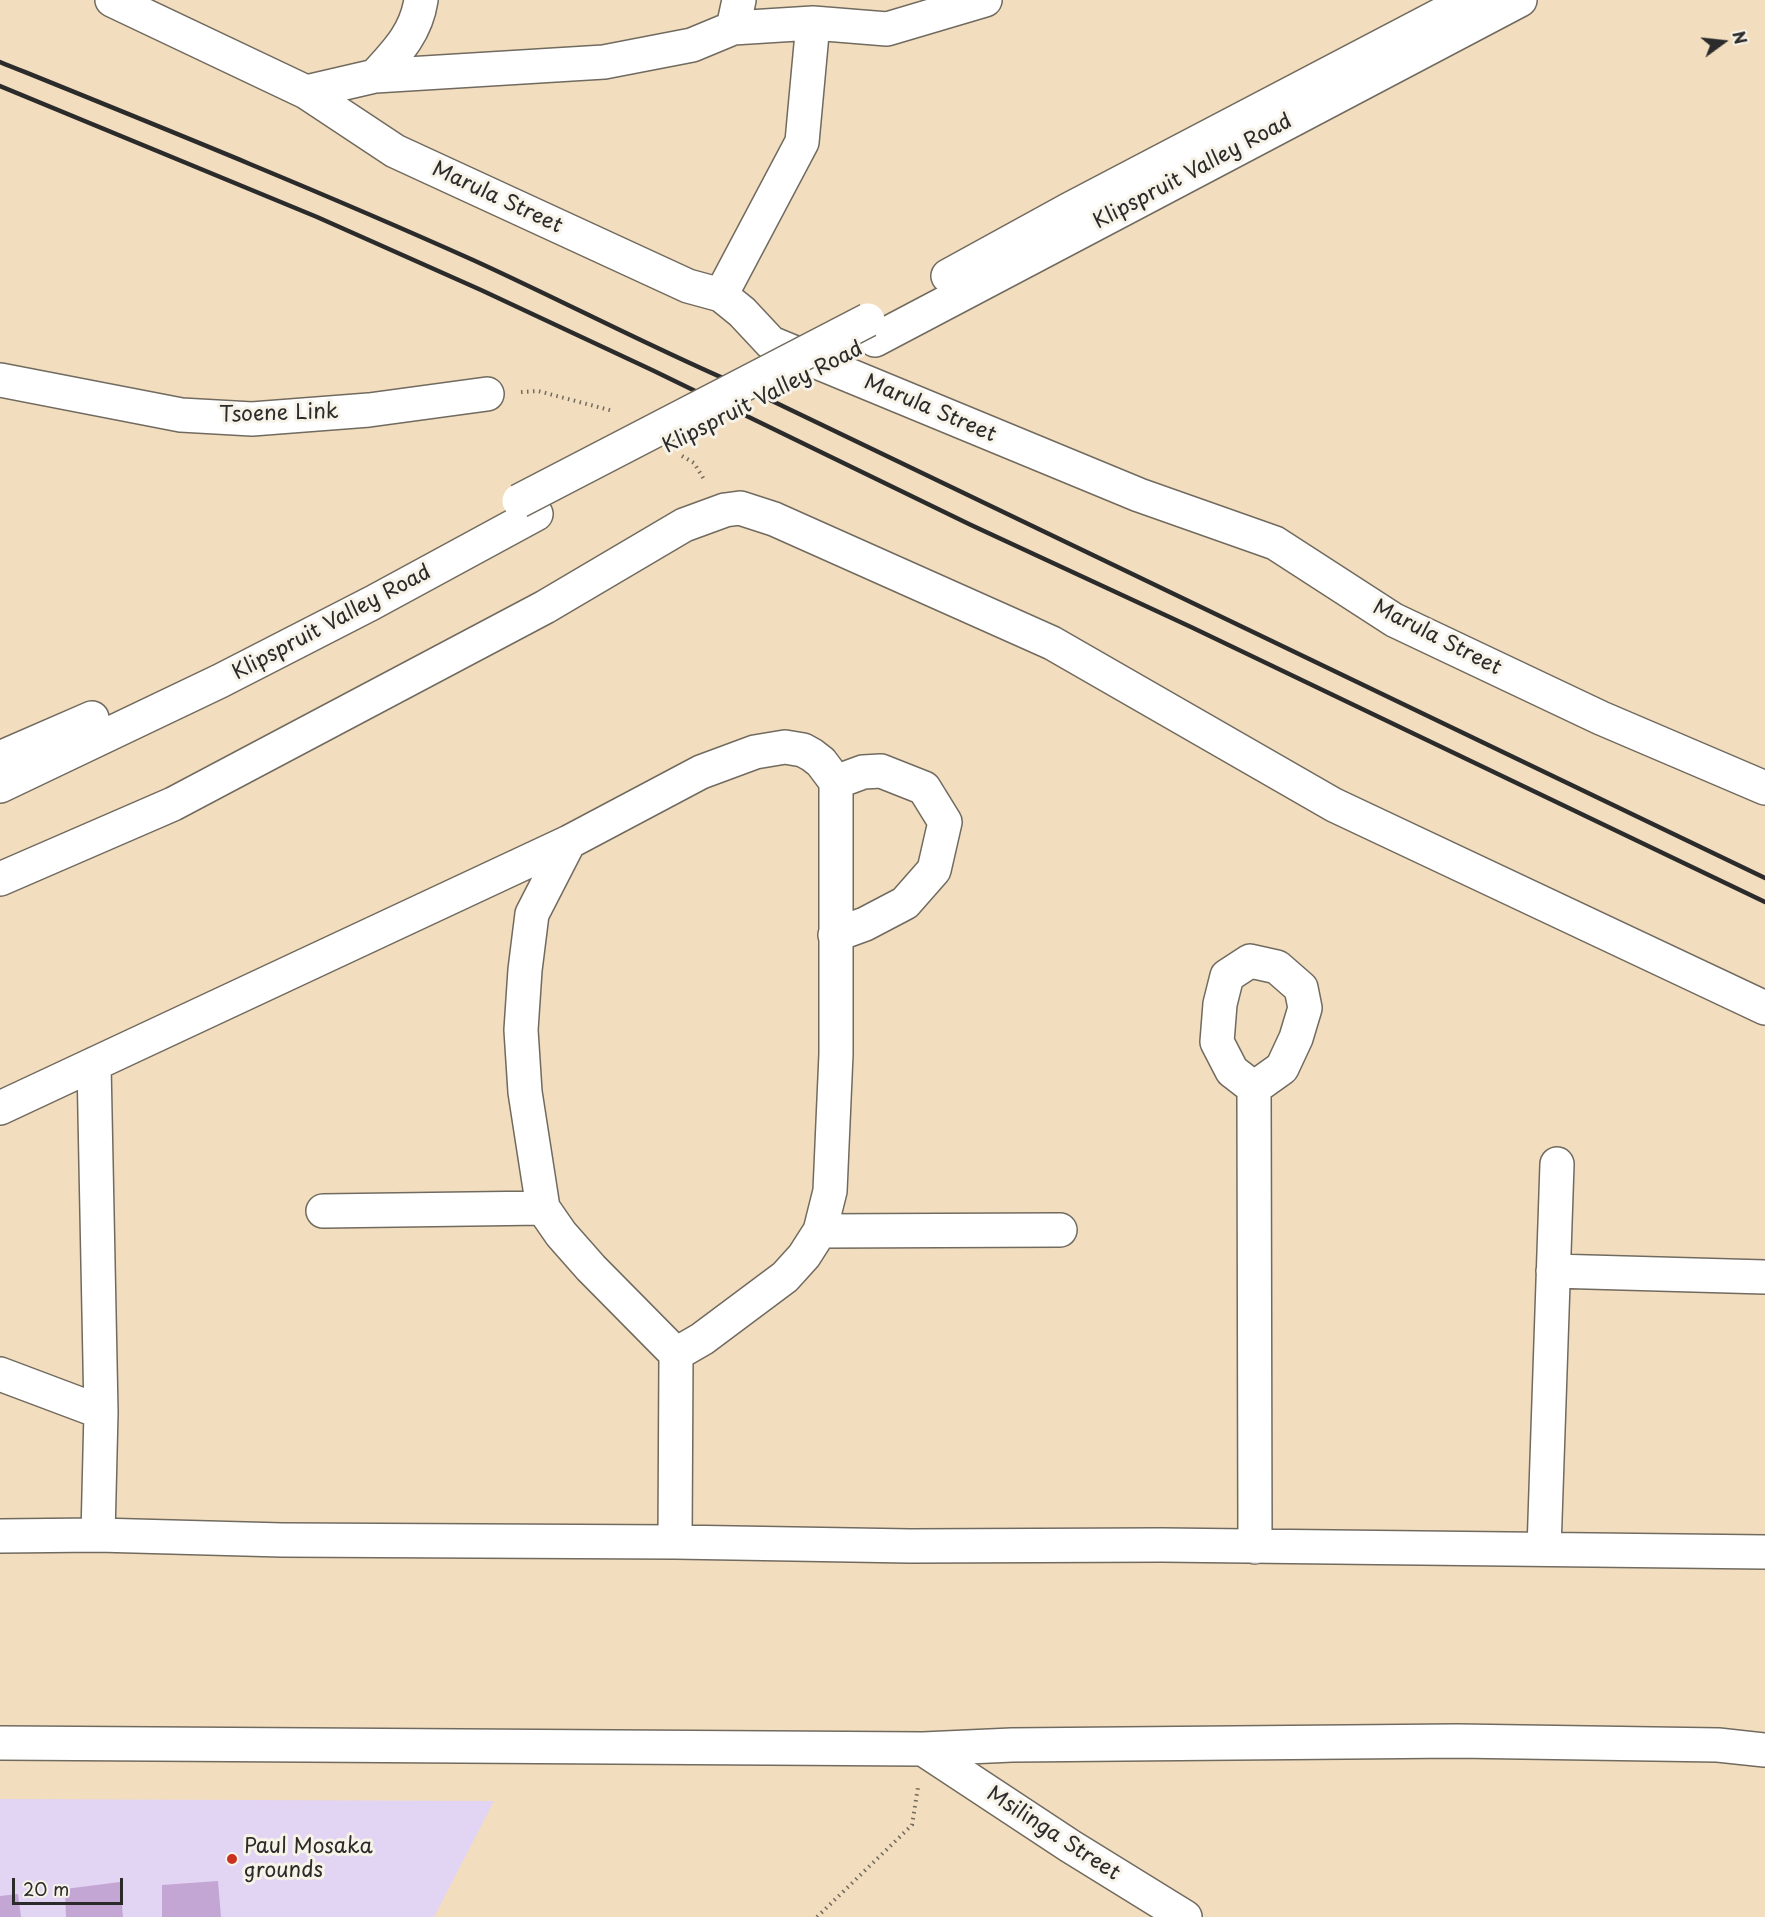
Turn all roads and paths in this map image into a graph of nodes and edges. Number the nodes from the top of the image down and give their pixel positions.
1 (112, 0) edge
2 (421, 0) edge
3 (985, 0) edge
4 (1468, 0) edge
5 (1520, 0) edge
6 (736, 14) edge
7 (813, 23) junction
8 (375, 76) junction
9 (306, 92) junction
10 (721, 295) junction
11 (871, 330) junction
12 (0, 380) edge
13 (487, 394) dead end
14 (527, 508) junction
15 (0, 758) edge
16 (836, 782) junction
17 (0, 786) edge
18 (1765, 788) edge
19 (569, 842) junction
20 (0, 879) edge
21 (835, 935) junction
22 (1765, 1008) edge
23 (94, 1064) junction
24 (1254, 1088) dead end
25 (0, 1108) edge
26 (1557, 1164) dead end
27 (543, 1208) junction
28 (322, 1211) dead end
29 (1060, 1230) dead end
30 (820, 1231) junction
31 (1553, 1271) junction
32 (1765, 1277) edge
33 (676, 1354) junction
34 (0, 1374) edge
35 (101, 1412) junction
36 (98, 1535) junction
37 (0, 1536) edge
38 (675, 1542) junction
39 (1255, 1547) junction
40 (1544, 1549) junction
41 (1765, 1552) edge
42 (0, 1743) edge
43 (923, 1749) junction
44 (1765, 1750) edge
45 (817, 1917) edge
46 (1185, 1917) edge

1 - 9 street, Marula Street
2 - 8 street
3 - 7 street
4 - 11 street, Klipspruit Valley Road
5 - 11 street, Klipspruit Valley Road
6 - 7 street
6 - 8 street
7 - 10 street
8 - 9 street
9 - 10 street, Marula Street
10 - 18 street, Marula Street
11 - 14 street, Klipspruit Valley Road, bridge
12 - 13 street, Tsoene Link
14 - 15 street, Klipspruit Valley Road
14 - 17 street, Klipspruit Valley Road
16 - 19 street
16 - 21 street
16 - 21 street
19 - 23 street
19 - 27 street
20 - 22 street
21 - 30 street
23 - 25 street
23 - 35 street
24 - 39 street
26 - 31 street
27 - 28 street
27 - 33 street
29 - 30 street
30 - 33 street
31 - 32 street
31 - 40 street
33 - 38 street
34 - 35 street
35 - 36 street
36 - 37 street
36 - 38 street
38 - 39 street
39 - 40 street
40 - 41 street
42 - 43 street
43 - 44 street
43 - 45 path
43 - 46 street, Msilinga Street

